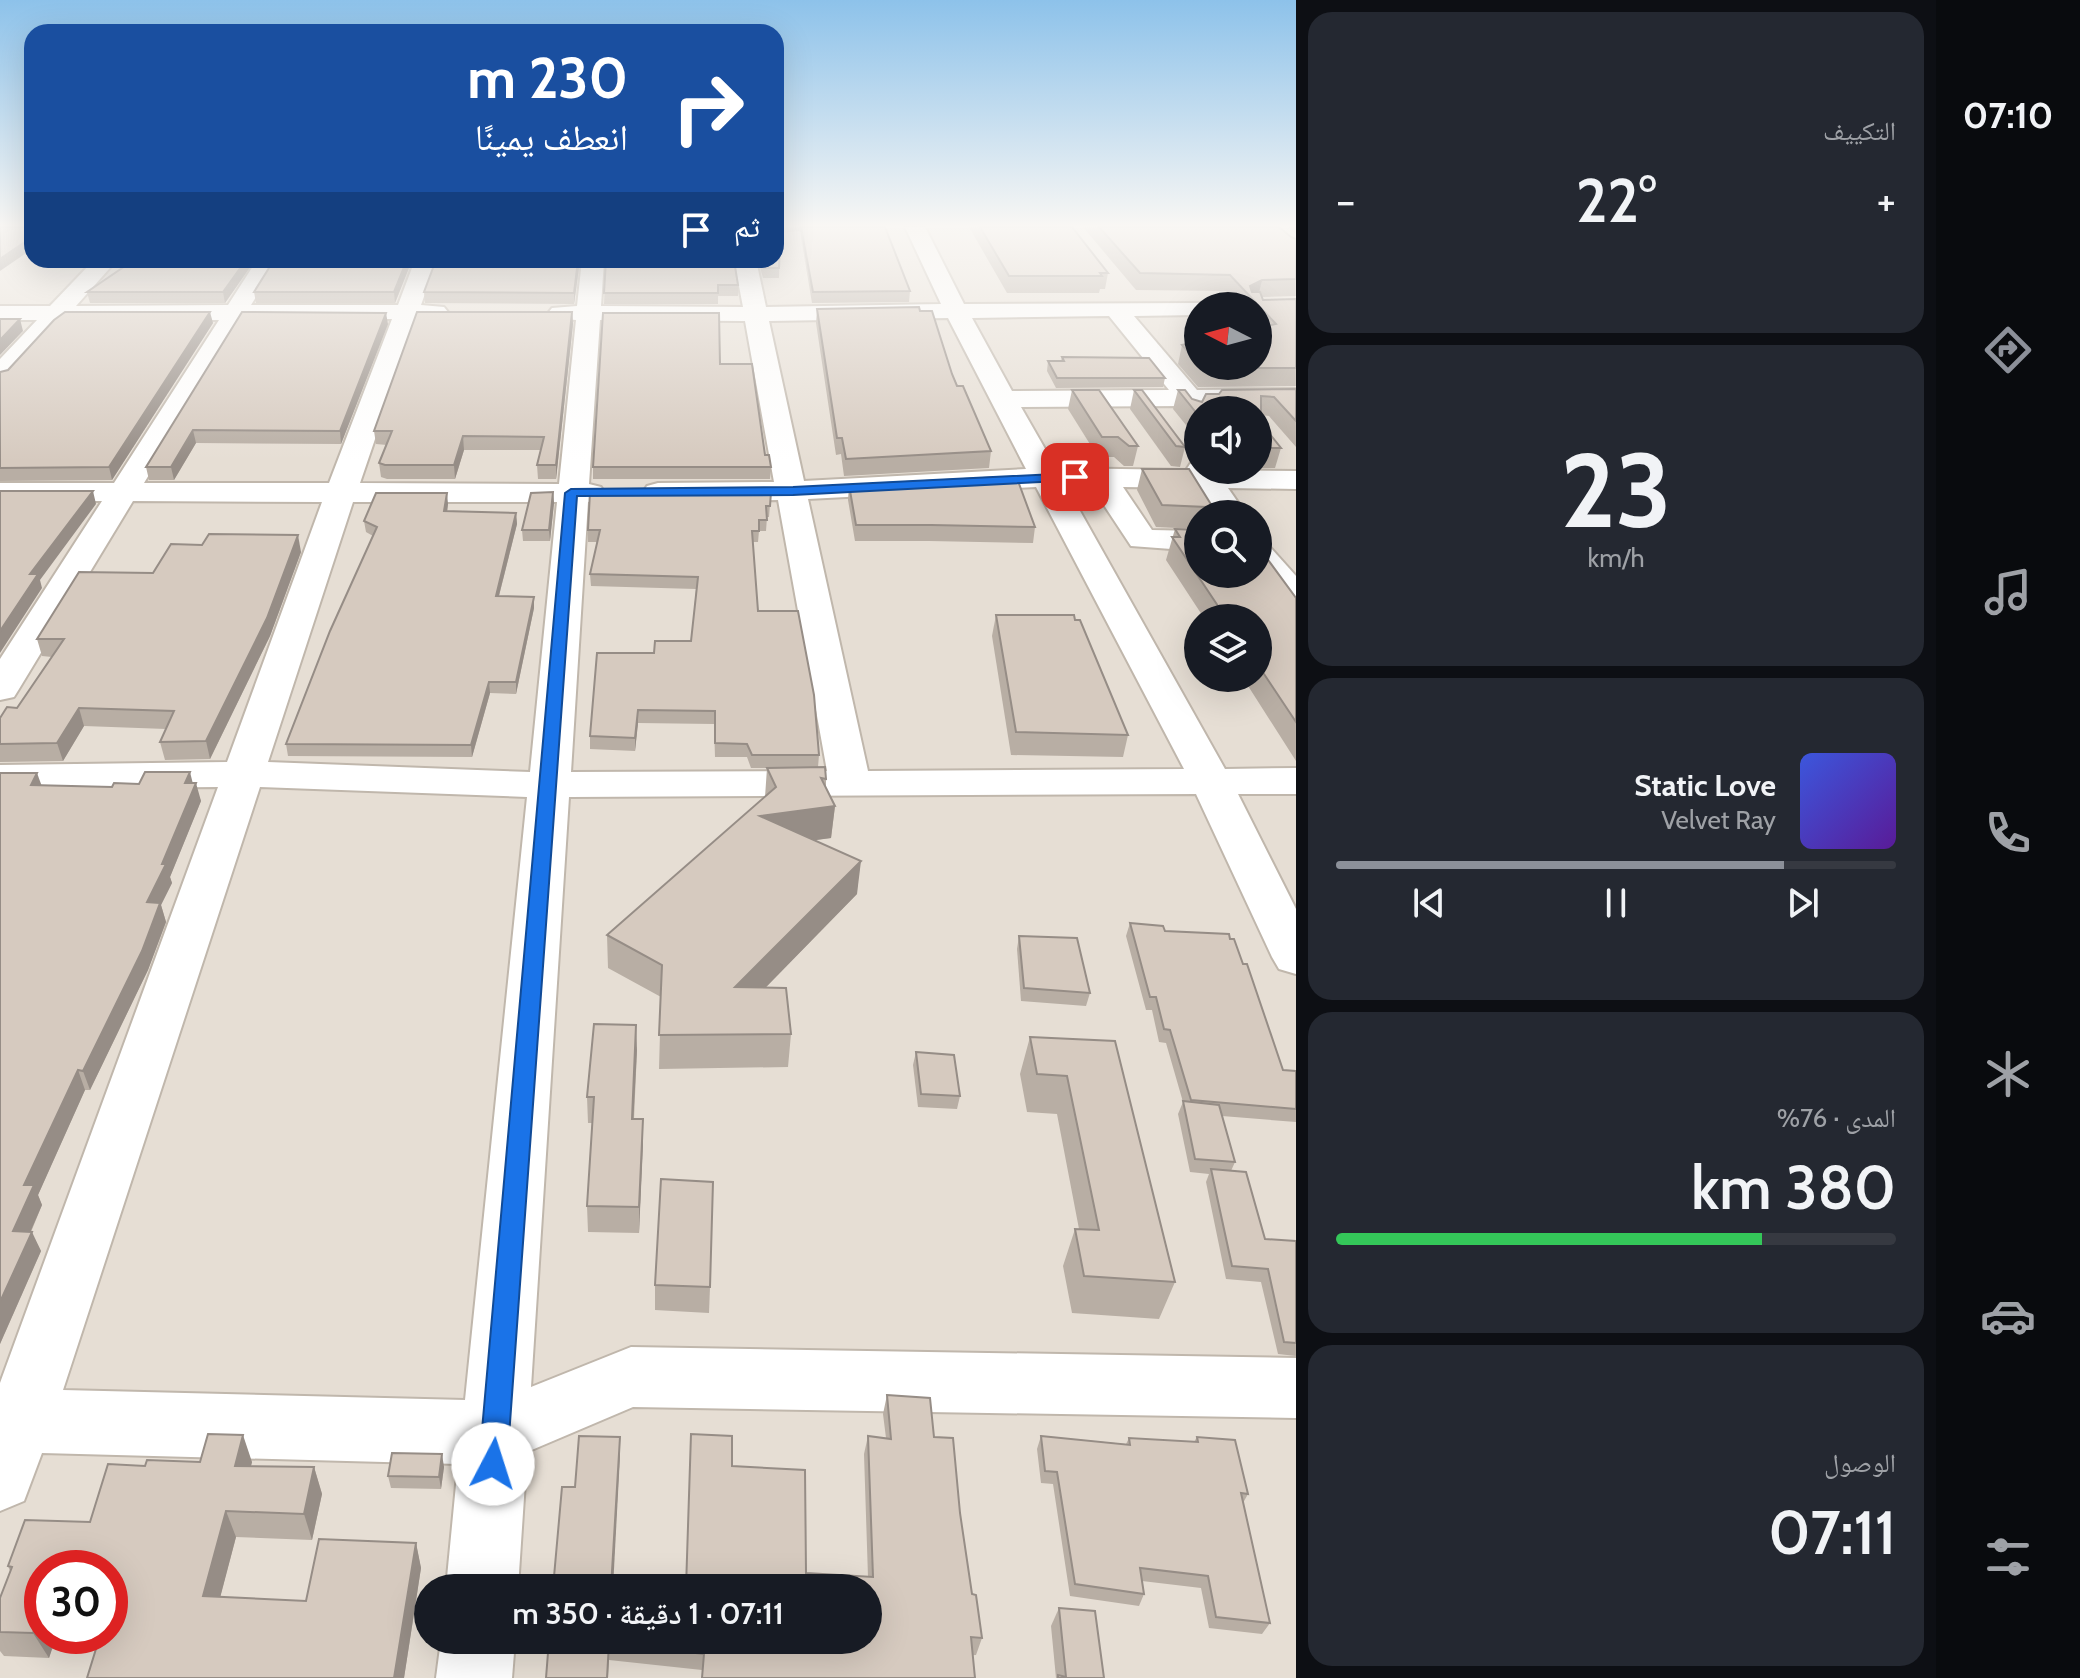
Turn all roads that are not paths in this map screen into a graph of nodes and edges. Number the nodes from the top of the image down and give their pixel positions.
1 (63, 305) edge
2 (239, 305) edge
3 (410, 305) edge
4 (570, 305) edge
5 (755, 305) edge
6 (956, 305) edge
7 (1055, 305) edge
8 (1125, 305) edge
9 (958, 310) junction
10 (408, 312) junction
11 (453, 312) edge
12 (567, 312) junction
13 (0, 313) edge
14 (56, 313) junction
15 (234, 313) junction
16 (757, 314) junction
17 (0, 374) edge
18 (1190, 396) edge
19 (1286, 397) edge
20 (1005, 399) junction
21 (1296, 418) edge
22 (1183, 446) edge
23 (1277, 448) edge
24 (1296, 470) edge
25 (1048, 477) junction
26 (1101, 477) junction
27 (1272, 477) edge
28 (1296, 480) edge
29 (793, 491) junction
30 (0, 492) edge
31 (121, 492) junction
32 (341, 493) junction
33 (571, 493) junction
34 (1220, 500) edge
35 (1184, 540) edge
36 (1272, 543) edge
37 (1296, 544) edge
38 (1272, 570) edge
39 (1296, 597) edge
40 (0, 689) edge
41 (244, 774) junction
42 (0, 777) edge
43 (1210, 779) junction
44 (1296, 781) edge
45 (548, 785) junction
46 (850, 785) junction
47 (1292, 942) edge
48 (1296, 1388) edge
49 (496, 1433) junction
50 (7, 1440) edge
51 (483, 1574) edge
52 (477, 1654) edge
53 (474, 1678) edge

1 - 14 street
2 - 15 street
3 - 10 street
4 - 12 street
5 - 16 street
6 - 9 street
7 - 9 street
8 - 18 street
9 - 16 street
9 - 20 street
10 - 11 street
10 - 15 street
10 - 32 street
12 - 16 street
12 - 33 street
13 - 14 street
14 - 15 street
14 - 17 street
15 - 31 street
16 - 29 street
19 - 21 street
20 - 22 street
20 - 25 street
22 - 26 street
22 - 34 street
23 - 24 street
25 - 26 street
25 - 29 street
25 - 43 street
26 - 35 street
27 - 28 street
29 - 33 street
29 - 46 street
30 - 31 street
31 - 32 street
31 - 40 street
32 - 33 street
32 - 41 street
33 - 45 street
36 - 37 street
38 - 39 street
41 - 42 street
41 - 45 street
41 - 50 street
43 - 44 street
43 - 46 street
43 - 47 street
45 - 46 street
45 - 49 street
48 - 49 street
49 - 50 street
49 - 51 street
52 - 53 street

